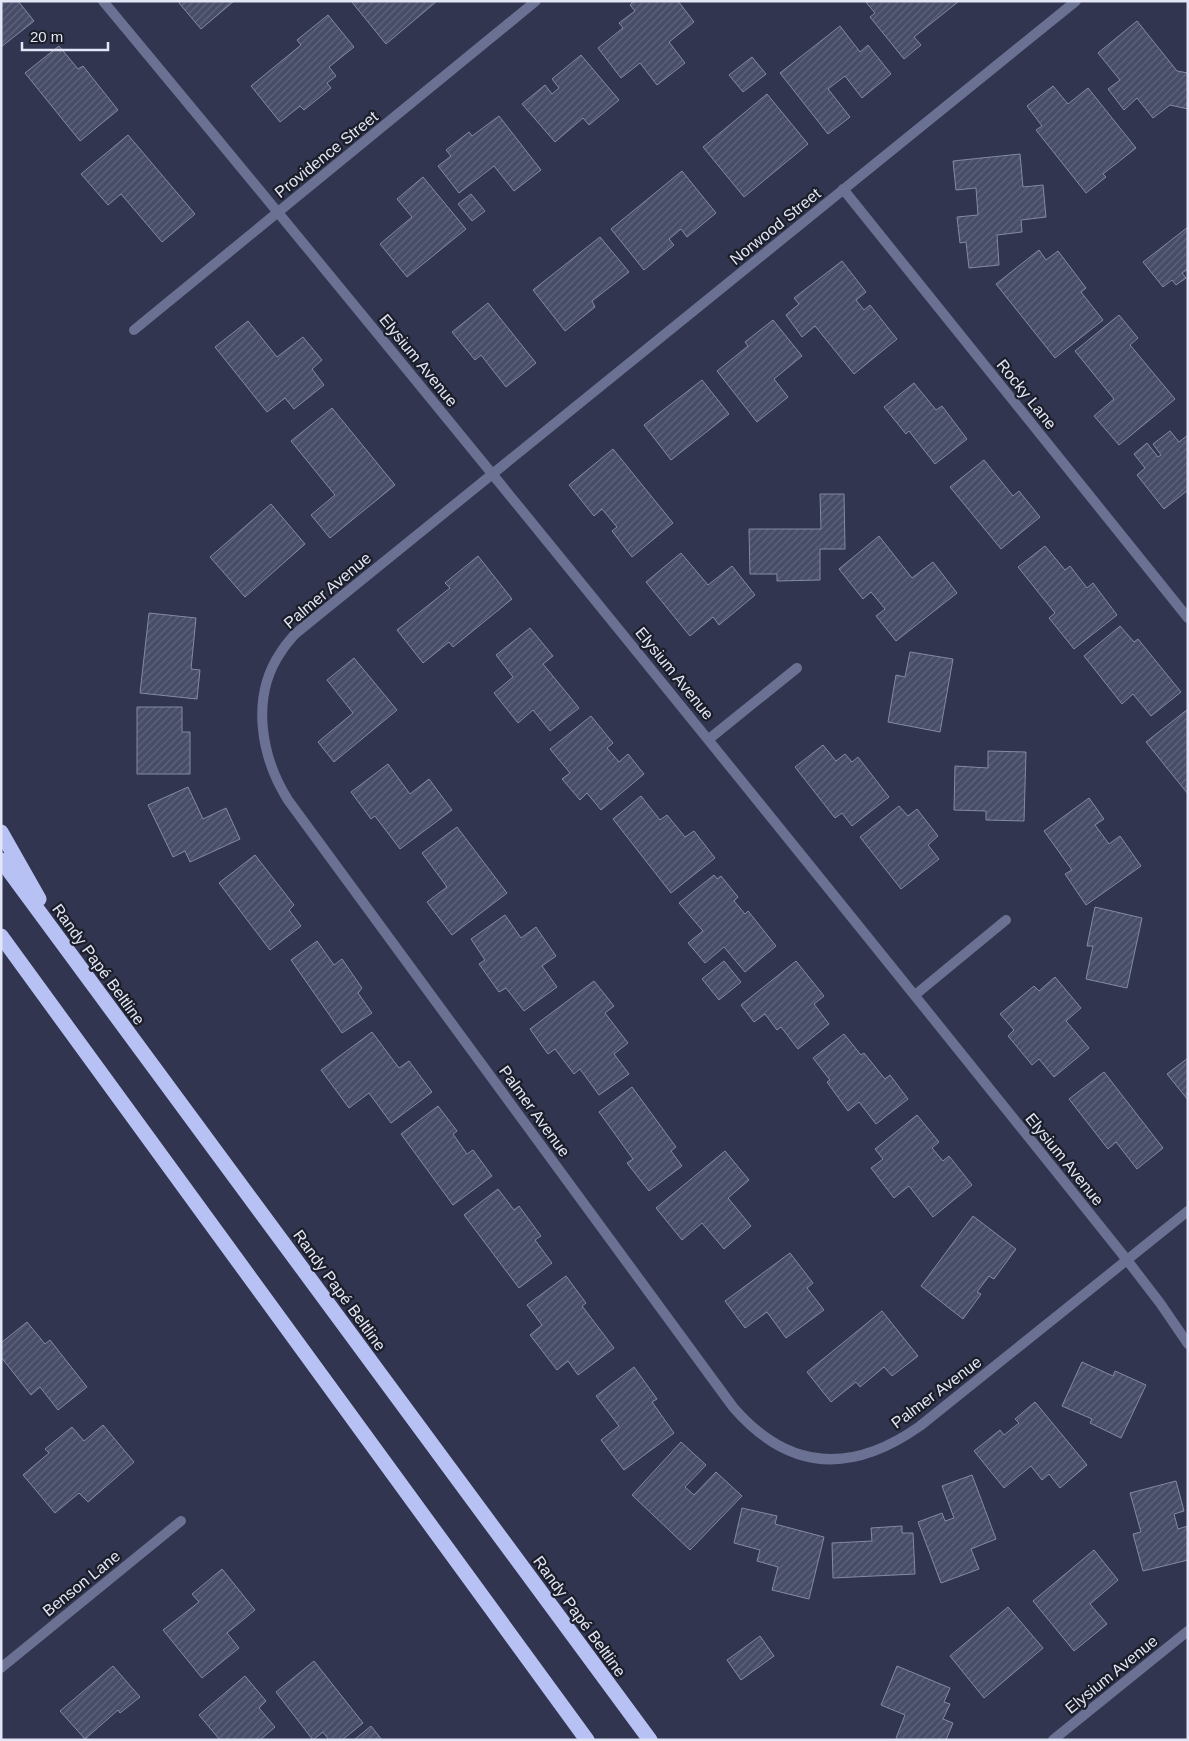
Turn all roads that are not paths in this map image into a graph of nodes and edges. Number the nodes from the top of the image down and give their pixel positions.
1 (102, 1) edge
2 (536, 1) edge
3 (1076, 1) edge
4 (843, 190) junction
5 (278, 212) junction
6 (134, 330) dead end
7 (493, 474) junction
8 (1188, 618) edge
9 (797, 668) dead end
10 (709, 739) junction
11 (1, 832) edge
12 (1, 860) edge
13 (1006, 920) dead end
14 (1, 936) edge
15 (74, 958) junction
16 (915, 995) junction
17 (1188, 1211) edge
18 (1127, 1260) junction
19 (1188, 1344) edge
20 (181, 1521) dead end
21 (1188, 1631) edge
22 (1, 1668) edge
23 (587, 1740) edge
24 (650, 1740) edge
25 (1053, 1740) edge

1 - 5 street, Elysium Avenue
2 - 5 street, Providence Street
3 - 4 street, Norwood Street
4 - 7 street, Norwood Street
4 - 8 street, Rocky Lane
5 - 6 street, Providence Street
5 - 7 street, Elysium Avenue
7 - 10 street, Elysium Avenue
7 - 18 street, Palmer Avenue
9 - 10 street, Elysium Avenue
10 - 16 street, Elysium Avenue
11 - 15 highway
12 - 15 highway, Randy Papé Beltline
13 - 16 street
14 - 23 highway
15 - 24 highway, Randy Papé Beltline
16 - 18 street, Elysium Avenue
17 - 18 street, Palmer Avenue
18 - 19 street, Elysium Avenue
20 - 22 street, Benson Lane
21 - 25 street, Elysium Avenue

